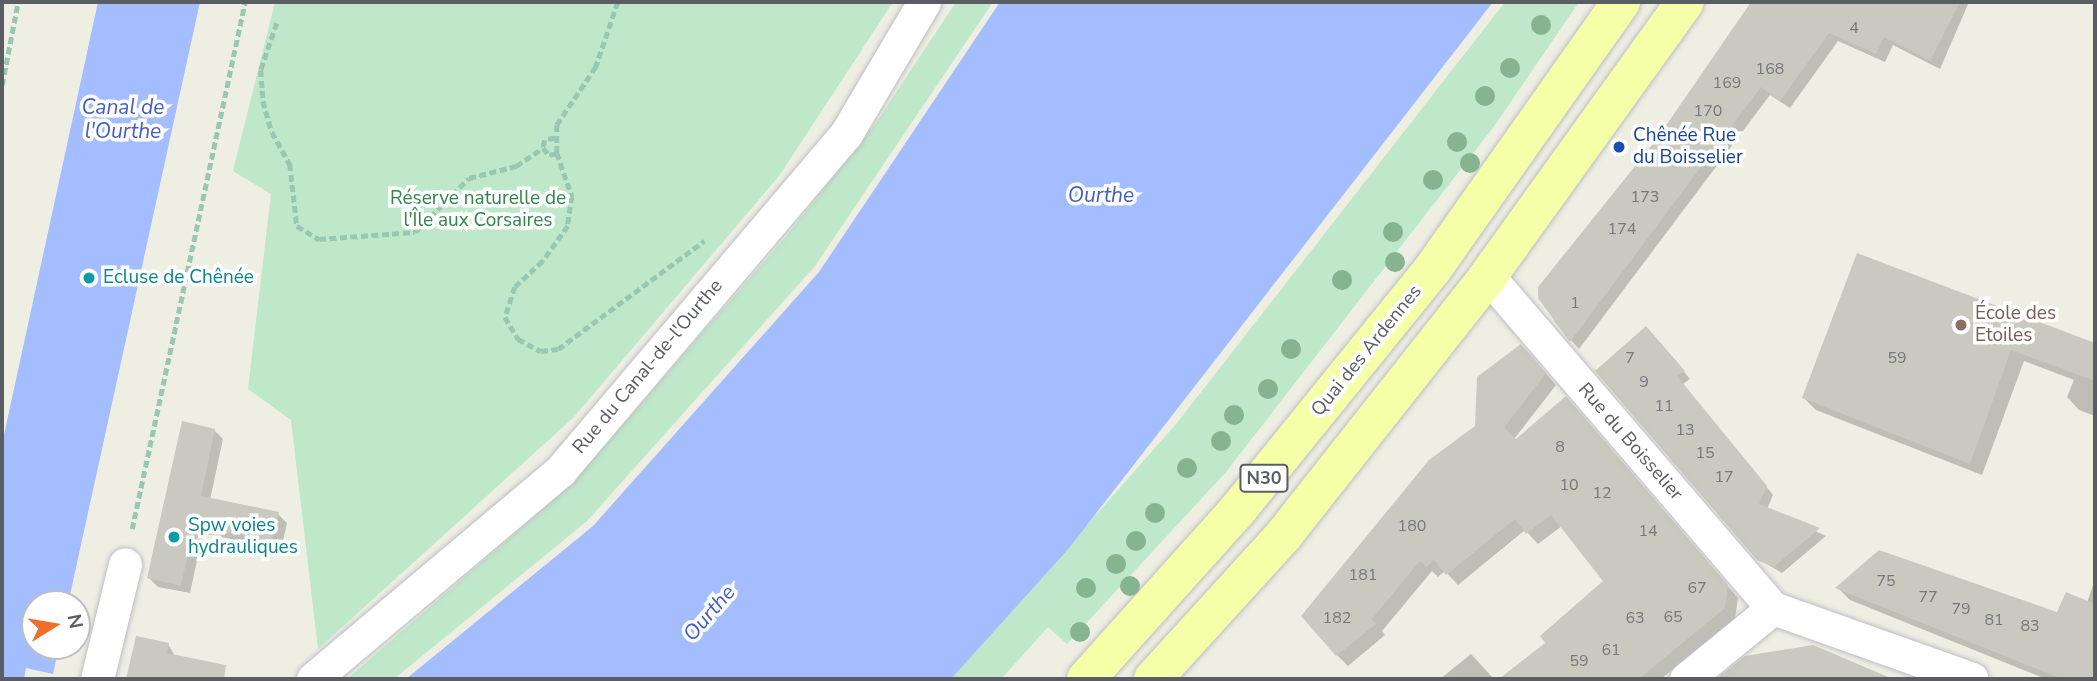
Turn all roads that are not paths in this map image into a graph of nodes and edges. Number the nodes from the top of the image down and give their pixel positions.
1 (924, 2) edge
2 (1621, 2) edge
3 (1685, 2) edge
4 (1488, 276) junction
5 (125, 564) road end
6 (1773, 608) junction
7 (97, 679) edge
8 (313, 679) edge
9 (1086, 679) edge
10 (1153, 679) edge
11 (1686, 679) edge
12 (1972, 679) edge

1 - 8 street, Rue du Canal-de-l'Ourthe
2 - 9 main road, Quai des Ardennes / N30
3 - 4 main road, N30
4 - 6 street, Rue du Boisselier
4 - 10 main road, N30
5 - 7 street
6 - 11 street
6 - 12 street

